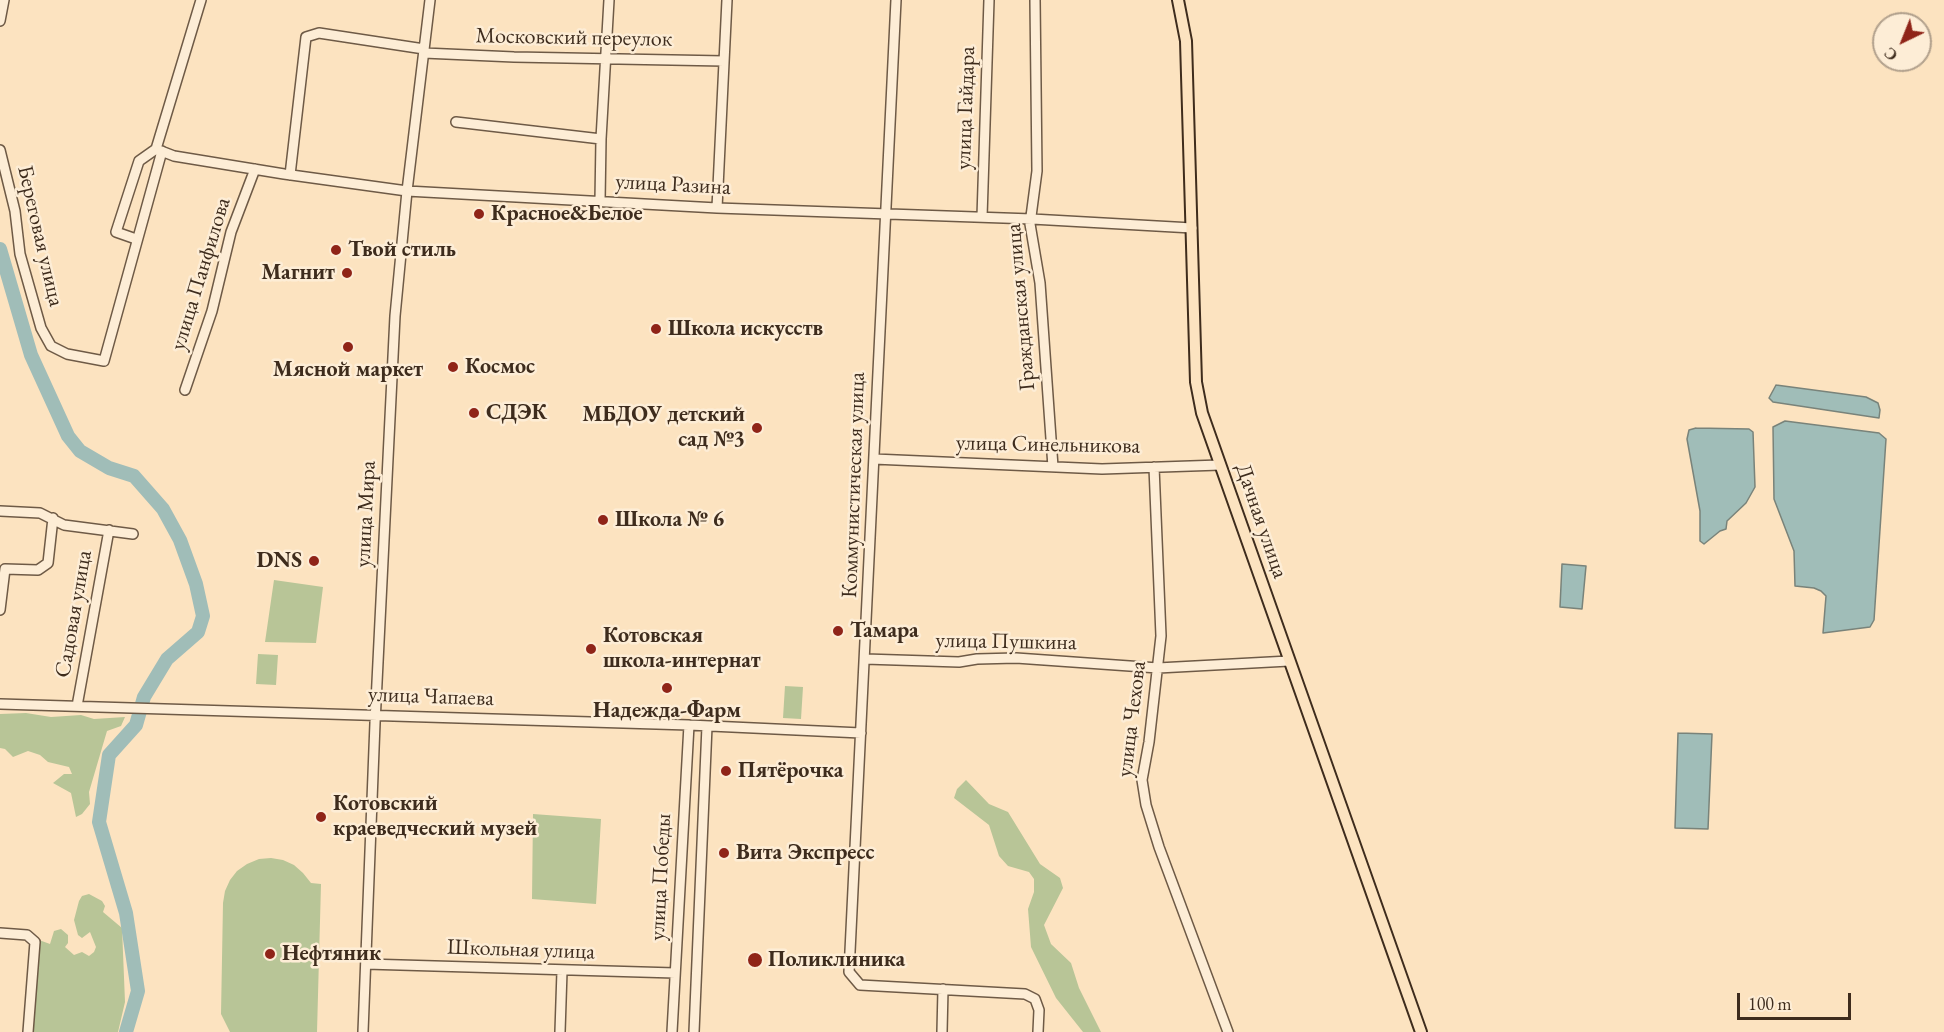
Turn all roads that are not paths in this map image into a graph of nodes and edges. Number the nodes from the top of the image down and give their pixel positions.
1 (4, 0) edge
2 (201, 0) edge
3 (430, 0) edge
4 (609, 0) edge
5 (727, 0) edge
6 (896, 0) edge
7 (989, 0) edge
8 (1035, 0) edge
9 (1178, 0) edge
10 (0, 21) edge
11 (424, 51) junction
12 (606, 58) junction
13 (724, 61) junction
14 (456, 122) dead end
15 (601, 138) junction
16 (0, 150) edge
17 (159, 150) junction
18 (255, 169) junction
19 (290, 175) junction
20 (407, 191) junction
21 (600, 201) junction
22 (717, 208) junction
23 (884, 213) junction
24 (982, 217) junction
25 (1032, 219) junction
26 (1192, 228) junction
27 (136, 239) junction
28 (185, 390) dead end
29 (874, 459) junction
30 (1220, 465) junction
31 (1053, 467) junction
32 (1154, 467) junction
33 (0, 511) edge
34 (53, 518) junction
35 (109, 530) junction
36 (133, 534) dead end
37 (0, 610) edge
38 (865, 659) junction
39 (1289, 660) junction
40 (1158, 668) junction
41 (0, 704) edge
42 (77, 706) junction
43 (375, 714) junction
44 (689, 725) junction
45 (707, 726) junction
46 (861, 733) junction
47 (0, 933) edge
48 (366, 964) junction
49 (562, 971) junction
50 (675, 974) junction
51 (943, 989) junction
52 (28, 1032) edge
53 (363, 1032) edge
54 (560, 1032) edge
55 (672, 1032) edge
56 (694, 1032) edge
57 (942, 1032) edge
58 (1038, 1032) edge
59 (1228, 1032) edge
60 (1421, 1032) edge

1 - 10 street
2 - 17 street
3 - 11 street, улица Мира
4 - 12 street
5 - 13 street
6 - 23 street, Коммунистическая улица
7 - 24 street, улица Гайдара
8 - 25 street, Гражданская улица
9 - 26 main road, Дачная улица
11 - 12 street, Московский переулок
11 - 19 street, Московский переулок
11 - 20 street, улица Мира
12 - 13 street, Московский переулок
12 - 15 street
13 - 22 street
14 - 15 street
15 - 21 street
16 - 27 street, Береговая улица
17 - 18 street, улица Разина
17 - 27 street
17 - 27 street
18 - 19 street, улица Разина
18 - 28 street, улица Панфилова
19 - 20 street, улица Разина
20 - 21 street, улица Разина
20 - 43 street, улица Мира
21 - 22 street, улица Разина
22 - 23 street, улица Разина
23 - 24 street, улица Разина
23 - 29 street, Коммунистическая улица
24 - 25 street, улица Разина
25 - 26 street, улица Разина
25 - 31 street, Гражданская улица
26 - 30 main road, Дачная улица
29 - 31 street, улица Синельникова
29 - 38 street, Коммунистическая улица
30 - 32 street, улица Синельникова
30 - 39 main road, Дачная улица
31 - 32 street, улица Синельникова
32 - 40 street, улица Чехова
33 - 34 street
34 - 35 street
34 - 37 street
35 - 36 street
35 - 42 street, Садовая улица
38 - 40 street, улица Пушкина
38 - 46 street, Коммунистическая улица
39 - 40 street, улица Пушкина
39 - 60 main road, Дачная улица
40 - 59 street, улица Чехова
41 - 42 street, улица Чапаева
42 - 43 street, улица Чапаева
43 - 44 street, улица Чапаева
43 - 48 street, улица Мира
44 - 45 street, улица Чапаева
44 - 50 street, улица Победы
45 - 46 street, улица Чапаева
45 - 56 street, улица Победы
46 - 51 street, Коммунистическая улица
47 - 52 street
48 - 49 street, Школьная улица
48 - 53 street, улица Мира
49 - 50 street, Школьная улица
49 - 54 street
50 - 55 street, улица Победы
51 - 57 street
51 - 58 street

